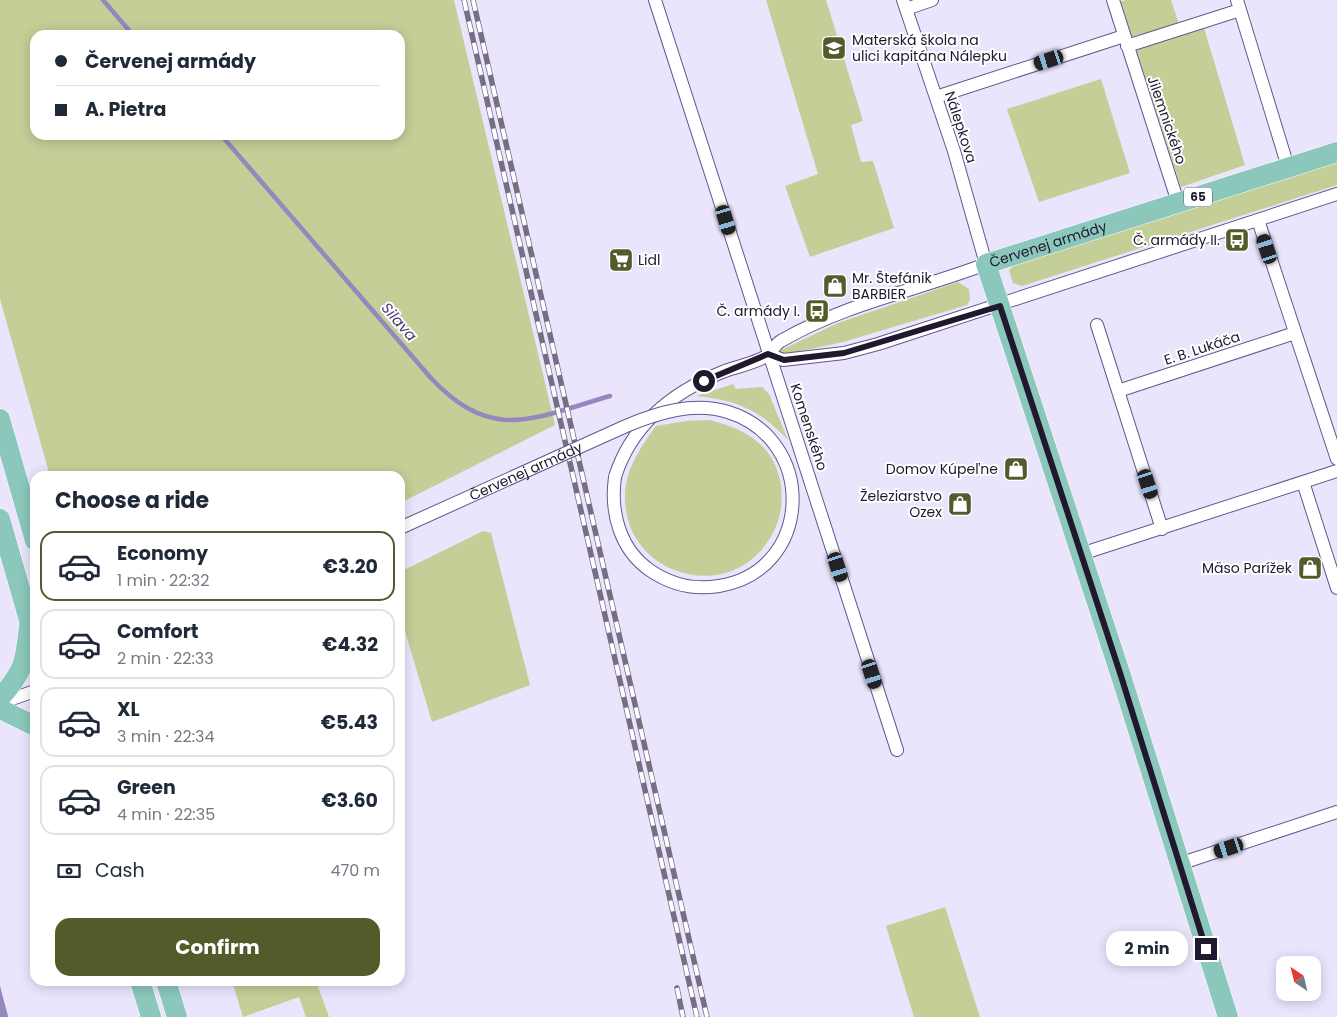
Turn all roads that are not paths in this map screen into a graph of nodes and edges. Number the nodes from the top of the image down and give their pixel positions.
1 (655, 0) edge
2 (932, 0) edge
3 (1113, 0) edge
4 (904, 4) edge
5 (1239, 5) edge
6 (1126, 41) junction
7 (936, 97) junction
8 (1337, 152) edge
9 (1288, 167) junction
10 (1337, 194) edge
11 (1181, 202) junction
12 (1258, 220) junction
13 (986, 264) junction
14 (1000, 306) junction
15 (1097, 325) dead end
16 (1295, 334) junction
17 (768, 354) junction
18 (1118, 391) junction
19 (651, 416) edge
20 (651, 416) edge
21 (651, 416) edge
22 (651, 416) edge
23 (0, 419) edge
24 (1337, 459) edge
25 (1337, 471) edge
26 (1303, 482) junction
27 (0, 519) edge
28 (30, 523) edge
29 (405, 526) edge
30 (1162, 529) junction
31 (1081, 554) junction
32 (1337, 588) edge
33 (29, 621) junction
34 (30, 624) edge
35 (30, 693) edge
36 (0, 698) edge
37 (0, 703) edge
38 (0, 709) edge
39 (30, 724) edge
40 (897, 750) dead end
41 (1337, 812) edge
42 (1179, 864) junction
43 (142, 986) edge
44 (168, 986) edge
45 (151, 1017) edge
46 (178, 1017) edge
47 (1228, 1017) edge

1 - 17 street, Komenského
2 - 4 street
3 - 6 street, Jilemnického
4 - 7 street, Nálepkova
5 - 6 street
5 - 9 street
6 - 7 street
6 - 11 street, Jilemnického
7 - 13 street, Nálepkova
8 - 9 main road, Červenej armády / 65
9 - 11 main road, Červenej armády / 65
10 - 12 street
11 - 13 main road, Červenej armády / 65
12 - 14 street
12 - 16 street
13 - 14 main road
13 - 17 street, Červenej armády
14 - 17 street
14 - 31 main road
15 - 18 street
16 - 18 street, E. B. Lukáča
16 - 24 street
17 - 19 street, Červenej armády, bridge
17 - 40 street, Komenského
18 - 30 street
20 - 21 street, Červenej armády, bridge
22 - 29 street, Červenej armády, bridge
23 - 28 main road
25 - 26 street
26 - 30 street
26 - 32 street
27 - 33 main road
30 - 31 street
31 - 42 main road
33 - 34 main road
33 - 36 main road
35 - 37 street
38 - 39 main road
41 - 42 street
42 - 47 main road
43 - 45 main road
44 - 46 main road

